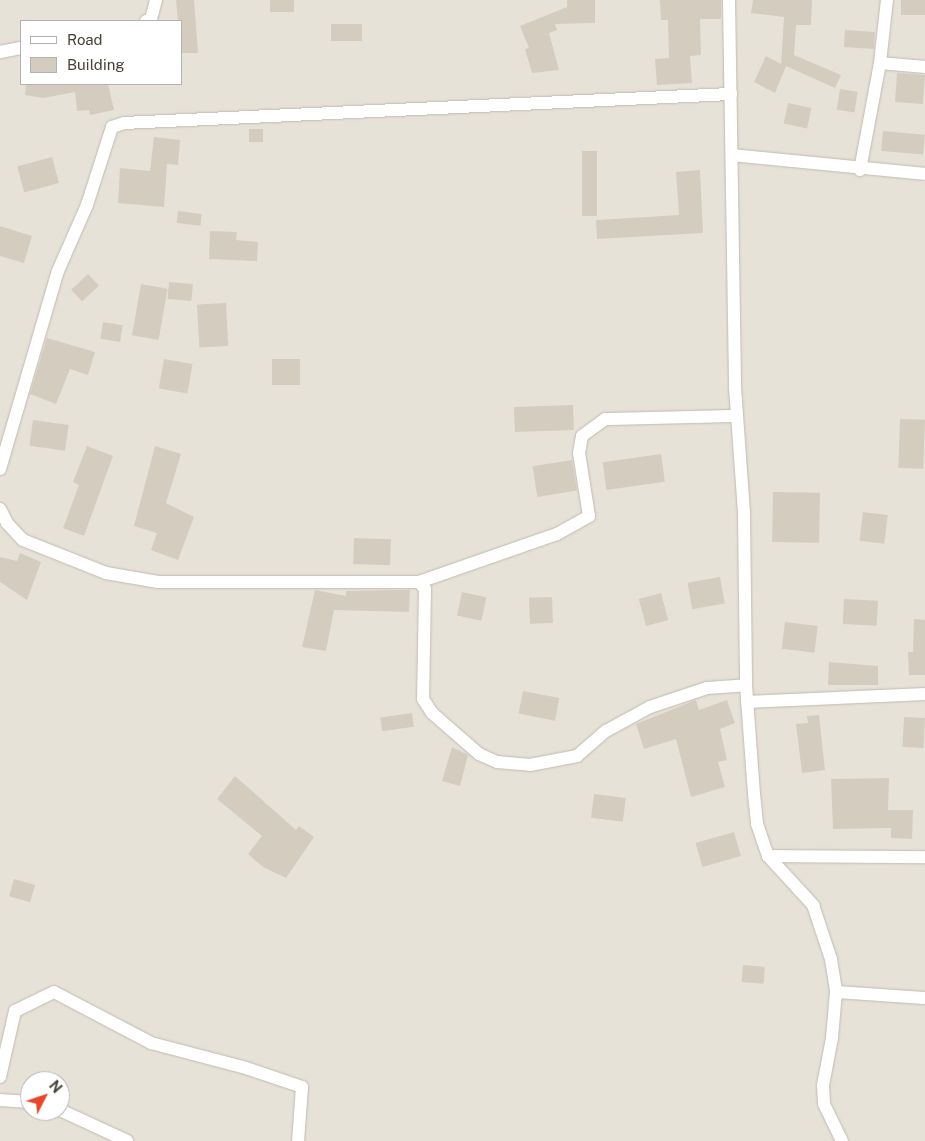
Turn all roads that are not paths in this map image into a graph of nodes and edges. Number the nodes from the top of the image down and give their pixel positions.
1 (156, 0) edge
2 (729, 0) edge
3 (887, 0) edge
4 (148, 20) edge
5 (20, 48) edge
6 (0, 52) edge
7 (880, 62) junction
8 (925, 67) edge
9 (731, 94) junction
10 (732, 156) junction
11 (860, 170) junction
12 (925, 174) edge
13 (737, 416) junction
14 (0, 469) edge
15 (0, 509) edge
16 (419, 582) junction
17 (746, 685) junction
18 (925, 694) edge
19 (747, 702) junction
20 (768, 856) junction
21 (925, 857) edge
22 (836, 992) junction
23 (925, 998) edge
24 (0, 1078) edge
25 (0, 1100) edge
26 (20, 1101) edge
27 (70, 1115) edge
28 (127, 1141) edge
29 (298, 1141) edge
30 (842, 1141) edge

1 - 4 street
2 - 9 street
3 - 7 street
5 - 6 street
7 - 8 street
7 - 11 street
9 - 10 street
9 - 14 street
10 - 11 street
10 - 13 street
11 - 12 street
13 - 16 street
13 - 17 street
15 - 16 street
16 - 17 street
17 - 19 street
18 - 19 street
19 - 20 street
20 - 21 street
20 - 22 street
22 - 23 street
22 - 30 street
24 - 29 street
25 - 26 street
27 - 28 street

